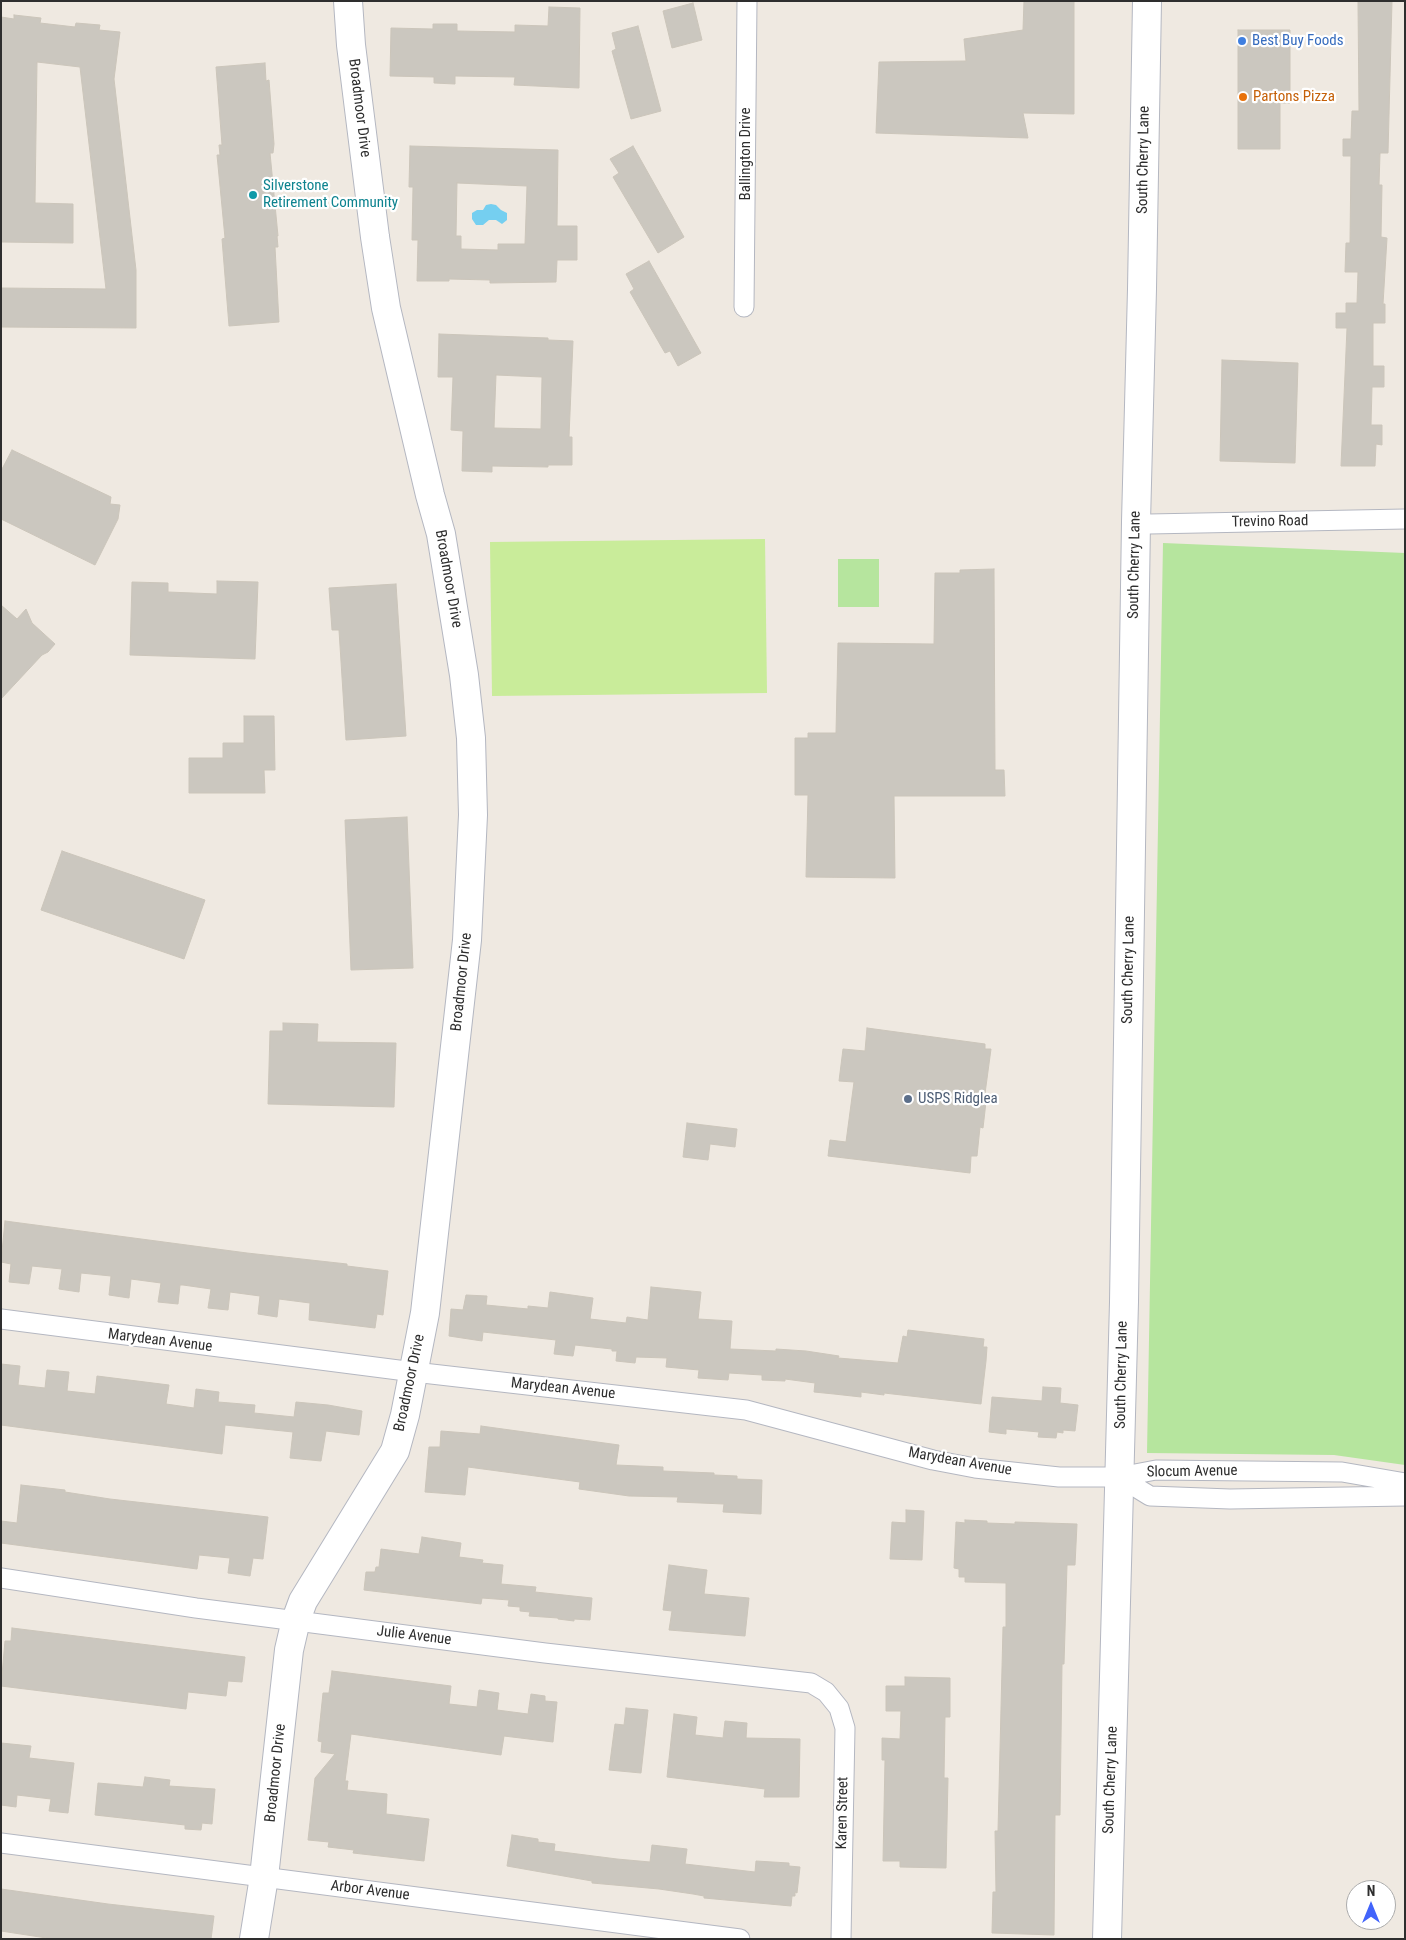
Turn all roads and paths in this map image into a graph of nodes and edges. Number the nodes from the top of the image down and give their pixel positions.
1 (348, 1) edge
2 (747, 1) edge
3 (1147, 1) edge
4 (744, 307) dead end
5 (1405, 519) edge
6 (1136, 522) junction
7 (1, 1319) edge
8 (414, 1372) junction
9 (1119, 1477) junction
10 (1405, 1483) edge
11 (1405, 1496) edge
12 (1, 1578) edge
13 (296, 1620) junction
14 (826, 1692) joint
15 (1, 1843) edge
16 (264, 1877) junction
17 (254, 1939) edge
18 (740, 1939) edge
19 (841, 1939) edge
20 (1107, 1939) edge

1 - 8 street, Broadmoor Drive
2 - 4 street, Ballington Drive
3 - 6 street, South Cherry Lane
5 - 6 street, Trevino Road
6 - 9 street, South Cherry Lane
7 - 8 street, Marydean Avenue
8 - 9 street, Marydean Avenue
8 - 13 street, Broadmoor Drive
9 - 10 street, Slocum Avenue
9 - 11 street, Slocum Avenue
9 - 20 street, South Cherry Lane
12 - 13 street, Julie Avenue
13 - 14 street, Julie Avenue
13 - 16 street, Broadmoor Drive
14 - 19 street, Karen Street
15 - 16 street, Arbor Avenue
16 - 17 street, Broadmoor Drive
16 - 18 street, Arbor Avenue

